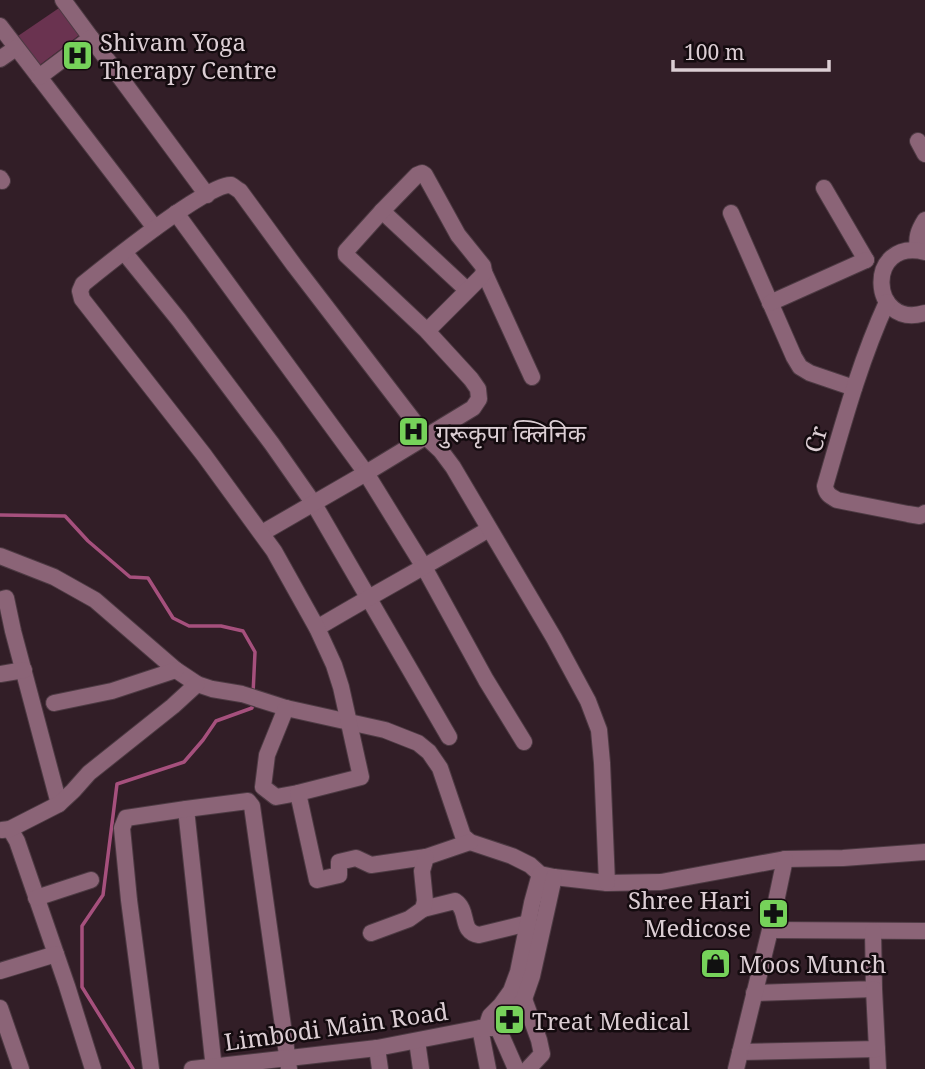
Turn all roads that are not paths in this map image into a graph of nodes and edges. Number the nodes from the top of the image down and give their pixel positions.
1 (63, 0) edge
2 (0, 26) edge
3 (91, 38) junction
4 (16, 48) junction
5 (0, 59) edge
6 (39, 77) junction
7 (824, 188) dead end
8 (207, 195) junction
9 (382, 211) junction
10 (176, 213) junction
11 (730, 213) dead end
12 (922, 225) edge
13 (155, 228) junction
14 (921, 251) edge
15 (124, 252) junction
16 (866, 260) junction
17 (885, 267) junction
18 (484, 272) junction
19 (467, 290) junction
20 (887, 302) junction
21 (770, 303) junction
22 (925, 313) edge
23 (427, 331) junction
24 (532, 377) dead end
25 (853, 388) junction
26 (426, 437) junction
27 (366, 473) junction
28 (314, 503) junction
29 (925, 513) edge
30 (489, 529) junction
31 (262, 533) junction
32 (0, 556) edge
33 (424, 567) junction
34 (369, 597) junction
35 (3, 599) edge
36 (317, 628) junction
37 (24, 670) junction
38 (176, 670) junction
39 (0, 674) edge
40 (197, 684) junction
41 (54, 703) dead end
42 (286, 708) junction
43 (350, 723) junction
44 (449, 737) dead end
45 (524, 742) dead end
46 (298, 793) junction
47 (59, 804) junction
48 (186, 809) junction
49 (7, 830) edge
50 (470, 842) junction
51 (925, 852) edge
52 (426, 857) junction
53 (785, 859) junction
54 (547, 876) junction
55 (91, 880) dead end
56 (607, 883) junction
57 (37, 898) junction
58 (422, 909) junction
59 (528, 922) junction
60 (770, 930) junction
61 (873, 931) junction
62 (925, 931) edge
63 (372, 933) dead end
64 (56, 954) junction
65 (0, 971) edge
66 (874, 989) junction
67 (754, 993) junction
68 (524, 999) junction
69 (0, 1008) edge
70 (488, 1028) junction
71 (417, 1041) junction
72 (377, 1048) junction
73 (877, 1049) junction
74 (740, 1052) junction
75 (288, 1063) edge
76 (214, 1067) edge
77 (21, 1069) edge
78 (93, 1069) edge
79 (151, 1069) edge
80 (192, 1069) edge
81 (380, 1069) edge
82 (421, 1069) edge
83 (488, 1069) edge
84 (516, 1069) edge
85 (528, 1069) edge
86 (736, 1069) edge
87 (878, 1069) edge

1 - 3 street
2 - 4 street
3 - 6 street
3 - 8 street
4 - 5 street
4 - 6 street
6 - 13 street
7 - 16 street
8 - 10 street
8 - 26 street
9 - 18 street
9 - 19 street
9 - 23 street
10 - 13 street
10 - 27 street
11 - 21 street
12 - 14 street
13 - 15 street
14 - 17 street
15 - 28 street
15 - 31 street
16 - 17 street
16 - 21 street
17 - 20 street
18 - 19 street
18 - 24 street
19 - 23 street
20 - 22 street
20 - 25 street, Cr
21 - 25 street
23 - 26 street
25 - 29 street, Cr
26 - 27 street
26 - 30 street
27 - 28 street
27 - 33 street
28 - 31 street
28 - 34 street
30 - 33 street
30 - 56 street
31 - 36 street
32 - 38 street
33 - 34 street
33 - 45 street
34 - 36 street
34 - 44 street
35 - 37 street
36 - 43 street
37 - 39 street
37 - 47 street
38 - 40 street
38 - 41 street
40 - 42 street
40 - 47 street
42 - 43 street
42 - 46 street
43 - 46 street
43 - 50 street
46 - 52 street
47 - 49 street
48 - 75 street
48 - 76 street
48 - 79 street
49 - 57 street
50 - 52 street
50 - 54 street
51 - 53 street
52 - 58 street
53 - 56 street
53 - 60 street
54 - 56 street
54 - 59 street, Limbodi Main Road
54 - 68 street
55 - 57 street
57 - 64 street
58 - 59 street
58 - 63 street
59 - 70 street, Limbodi Main Road
60 - 61 street
60 - 67 street
61 - 62 street
61 - 66 street
64 - 65 street
64 - 78 street
66 - 67 street
66 - 73 street
67 - 74 street
68 - 70 street
68 - 85 street
69 - 77 street
70 - 71 street, Limbodi Main Road
70 - 83 street
70 - 84 street
71 - 72 street, Limbodi Main Road
71 - 82 street
72 - 75 street, Limbodi Main Road
72 - 81 street
73 - 74 street
73 - 87 street
74 - 86 street
75 - 76 street, Limbodi Main Road
76 - 80 street, Limbodi Main Road

